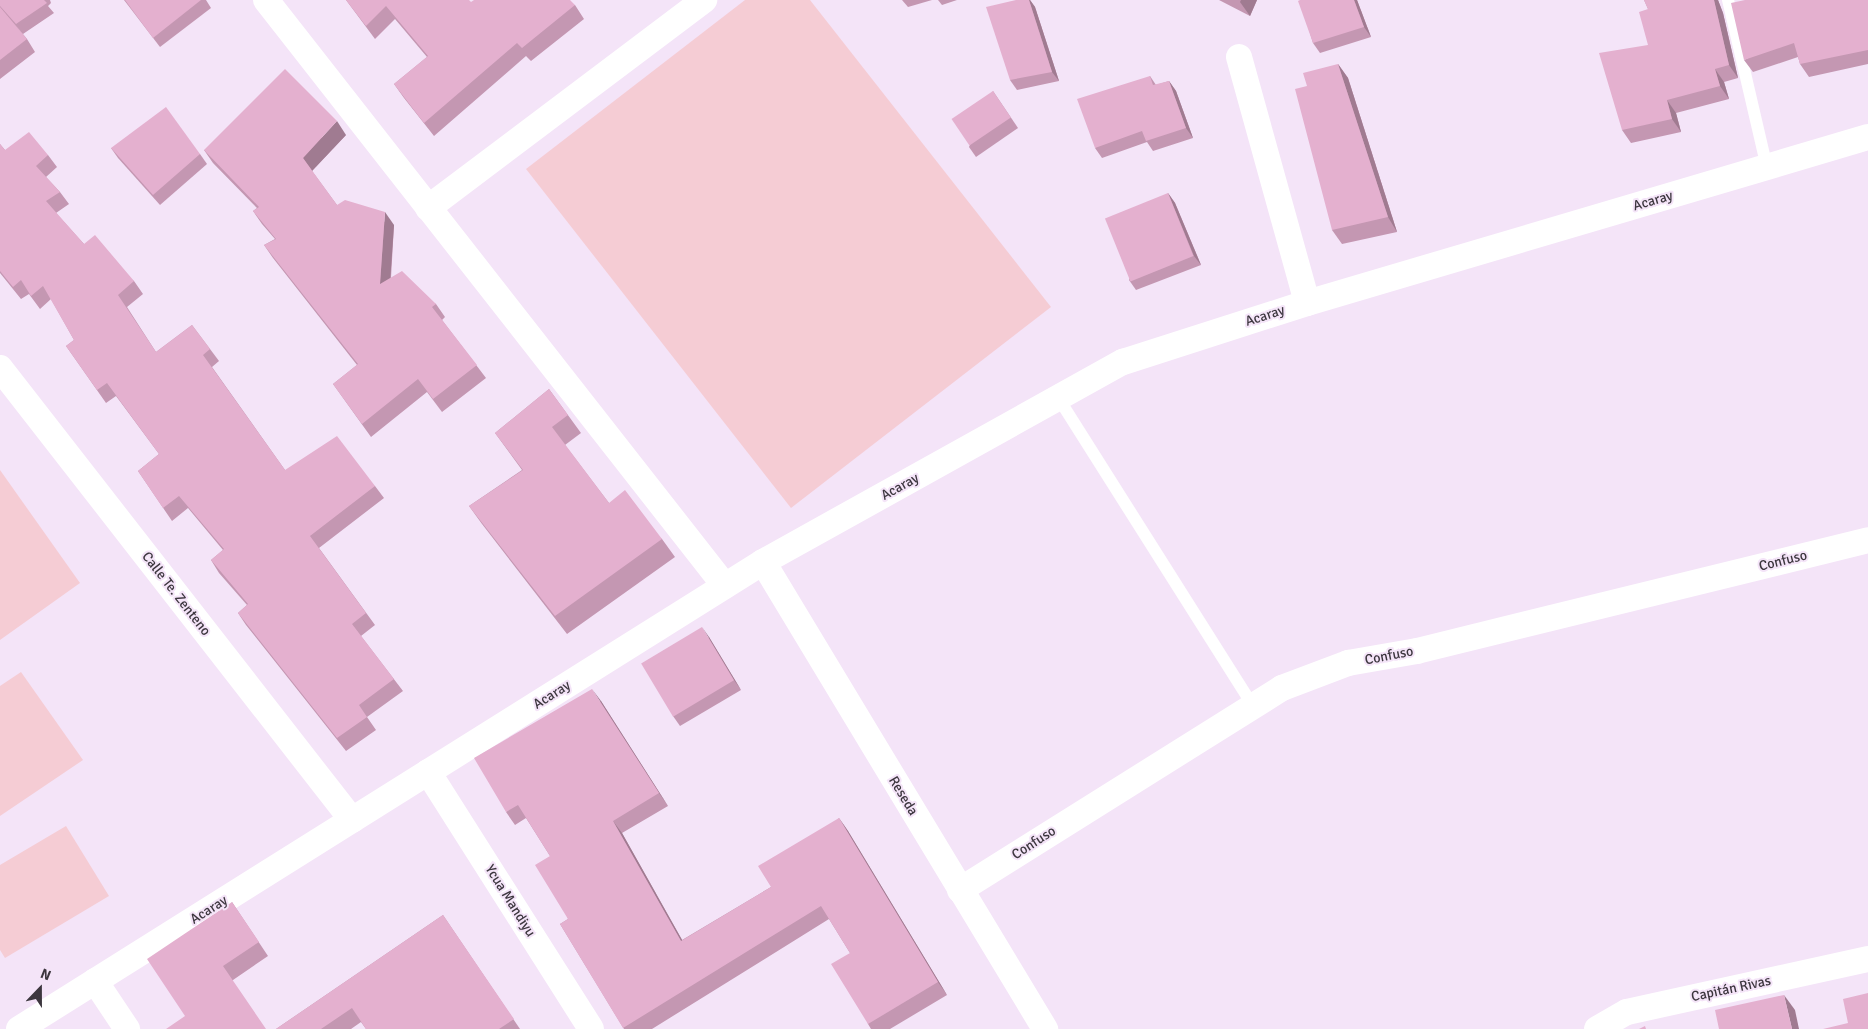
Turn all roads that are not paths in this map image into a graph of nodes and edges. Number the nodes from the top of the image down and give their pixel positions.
1 (266, 0) edge
2 (704, 0) edge
3 (1728, 0) edge
4 (1239, 57) dead end
5 (1868, 137) edge
6 (1767, 167) junction
7 (428, 208) junction
8 (1307, 303) junction
9 (0, 368) edge
10 (1059, 399) junction
11 (1868, 540) edge
12 (763, 562) junction
13 (725, 586) junction
14 (1252, 704) junction
15 (428, 772) junction
16 (352, 820) junction
17 (960, 890) junction
18 (1868, 959) edge
19 (95, 981) junction
20 (19, 1029) edge
21 (127, 1029) edge
22 (591, 1029) edge
23 (1045, 1029) edge
24 (1597, 1029) edge

1 - 7 street
2 - 7 street
3 - 6 lane
4 - 8 street
5 - 6 street, Acaray
6 - 8 street, Acaray
7 - 13 street
8 - 10 street, Acaray
9 - 16 street, Calle Te. Zenteno
10 - 12 street, Acaray
10 - 14 lane
11 - 14 street, Confuso
12 - 13 street, Acaray
12 - 17 street, Reseda
13 - 15 street, Acaray
14 - 17 street, Confuso
15 - 16 street, Acaray
15 - 22 street, Ycua Mandiyu
16 - 19 street, Acaray
17 - 23 street, Reseda
18 - 24 street, Capitán Rivas
19 - 20 street, Acaray
19 - 21 street

